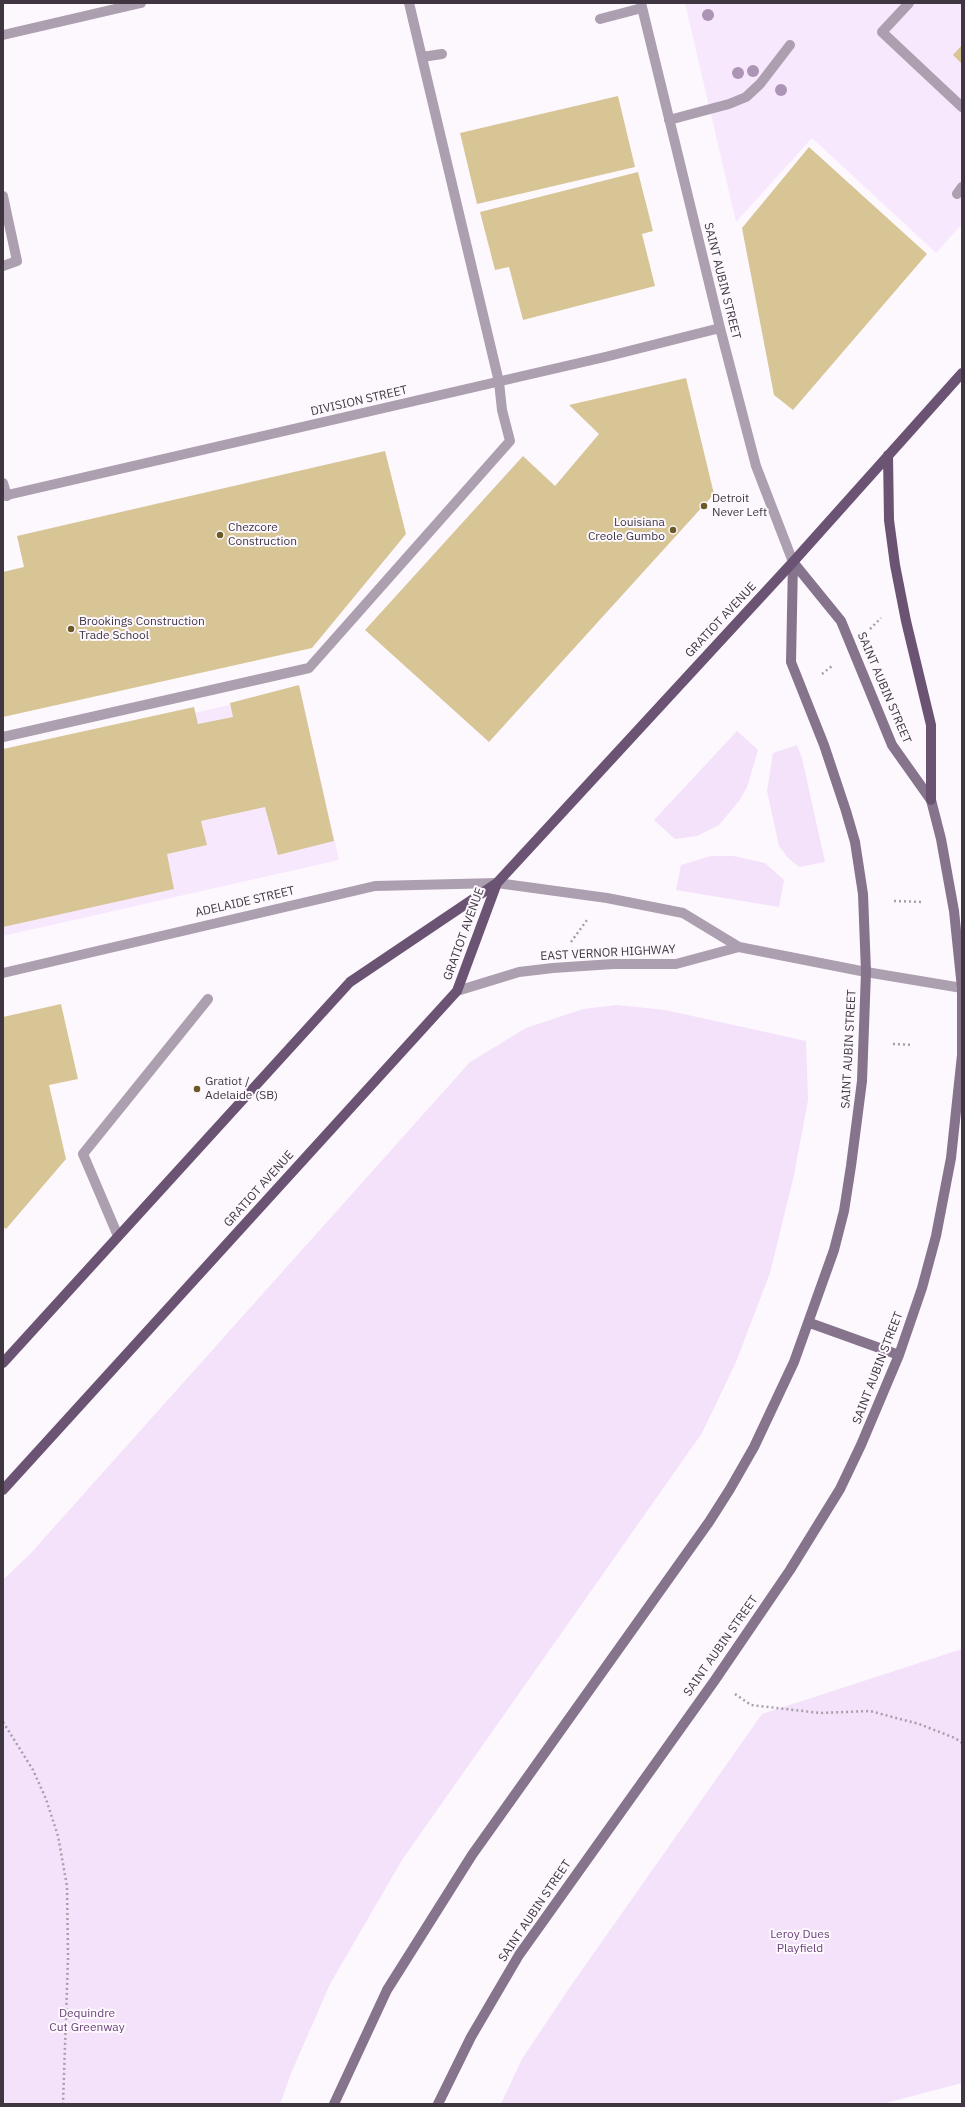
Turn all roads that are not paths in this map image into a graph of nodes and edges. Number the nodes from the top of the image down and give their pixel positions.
1 (140, 3) edge
2 (409, 3) edge
3 (909, 3) edge
4 (642, 5) edge
5 (600, 19) dead end
6 (3, 35) edge
7 (790, 45) dead end
8 (442, 54) dead end
9 (422, 57) junction
10 (962, 106) edge
11 (669, 120) junction
12 (3, 196) edge
13 (3, 266) edge
14 (720, 328) junction
15 (962, 373) edge
16 (499, 382) junction
17 (888, 455) junction
18 (3, 483) edge
19 (5, 496) edge
20 (793, 562) junction
21 (3, 737) edge
22 (931, 800) junction
23 (497, 883) junction
24 (739, 947) junction
25 (866, 972) junction
26 (3, 973) edge
27 (962, 988) edge
28 (457, 991) junction
29 (208, 999) dead end
30 (118, 1236) junction
31 (810, 1323) junction
32 (900, 1355) junction
33 (3, 1362) edge
34 (3, 1490) edge
35 (334, 2104) edge
36 (438, 2104) edge

1 - 6 street
2 - 9 street
3 - 10 street
4 - 5 street
4 - 11 street, SAINT AUBIN STREET
7 - 11 street
8 - 9 street
9 - 16 street
11 - 14 street, SAINT AUBIN STREET
12 - 13 street
14 - 16 street, DIVISION STREET
14 - 20 street, SAINT AUBIN STREET
15 - 17 main road, GRATIOT AVENUE
16 - 19 street, DIVISION STREET
16 - 21 street
17 - 20 main road, GRATIOT AVENUE
17 - 22 main road
18 - 19 street
20 - 22 main road, SAINT AUBIN STREET
20 - 23 main road, GRATIOT AVENUE
20 - 25 main road, SAINT AUBIN STREET
22 - 27 main road, SAINT AUBIN STREET
23 - 24 street, EAST VERNOR HIGHWAY
23 - 26 street, ADELAIDE STREET
23 - 28 main road, GRATIOT AVENUE
23 - 30 main road, GRATIOT AVENUE
24 - 25 street, EAST VERNOR HIGHWAY
24 - 28 street, EAST VERNOR HIGHWAY
25 - 27 street, EAST VERNOR HIGHWAY
25 - 31 main road, SAINT AUBIN STREET
27 - 32 main road, SAINT AUBIN STREET
28 - 34 main road, GRATIOT AVENUE
29 - 30 street
30 - 33 main road, GRATIOT AVENUE
31 - 32 main road
31 - 35 main road, SAINT AUBIN STREET
32 - 36 main road, SAINT AUBIN STREET

